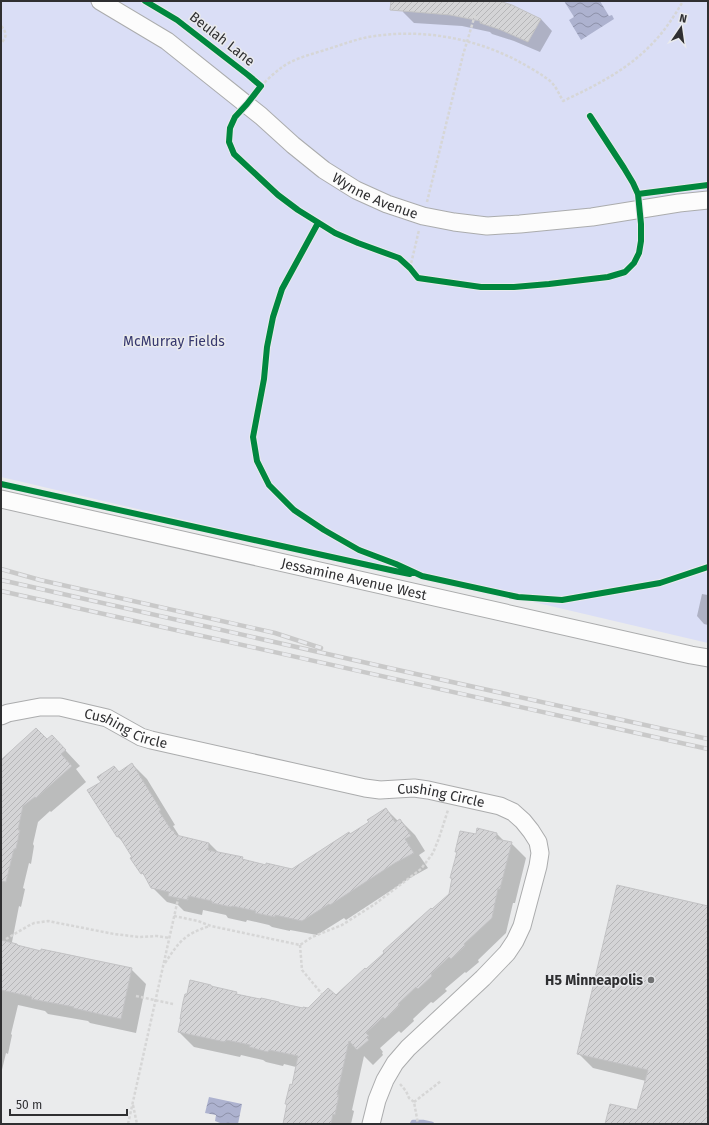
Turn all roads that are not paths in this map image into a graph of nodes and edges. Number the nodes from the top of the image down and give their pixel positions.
1 (100, 1) edge
2 (708, 200) edge
3 (1, 499) edge
4 (708, 658) edge
5 (1, 716) edge
6 (371, 1124) edge

1 - 2 street, Wynne Avenue
3 - 4 street, Jessamine Avenue West
5 - 6 street, Cushing Circle

